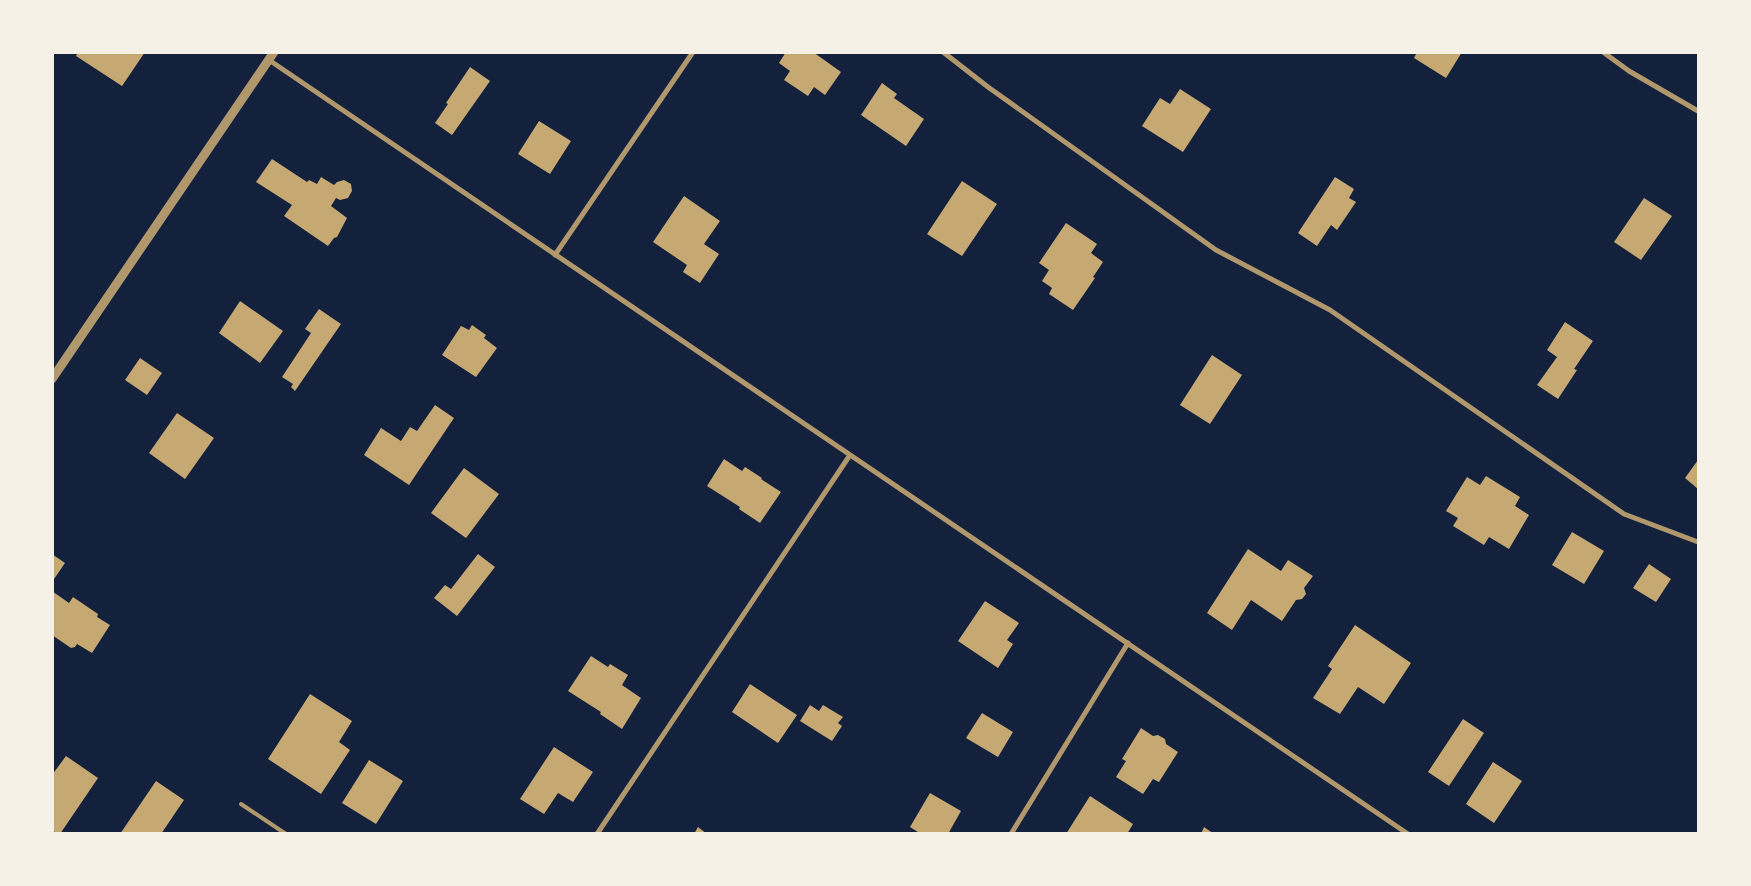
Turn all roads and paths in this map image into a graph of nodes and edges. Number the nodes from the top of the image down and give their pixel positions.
1 (693, 52) edge
2 (943, 52) edge
3 (1603, 52) edge
4 (272, 56) edge
5 (1698, 111) edge
6 (555, 255) junction
7 (52, 379) edge
8 (850, 455) junction
9 (1698, 542) edge
10 (1128, 643) junction
11 (241, 804) dead end
12 (286, 834) edge
13 (597, 834) edge
14 (1011, 834) edge
15 (1408, 834) edge

1 - 6 street
2 - 9 street
3 - 5 street
4 - 6 street
4 - 7 street
6 - 8 street
8 - 10 street
8 - 13 street
10 - 14 street
10 - 15 street
11 - 12 lane

